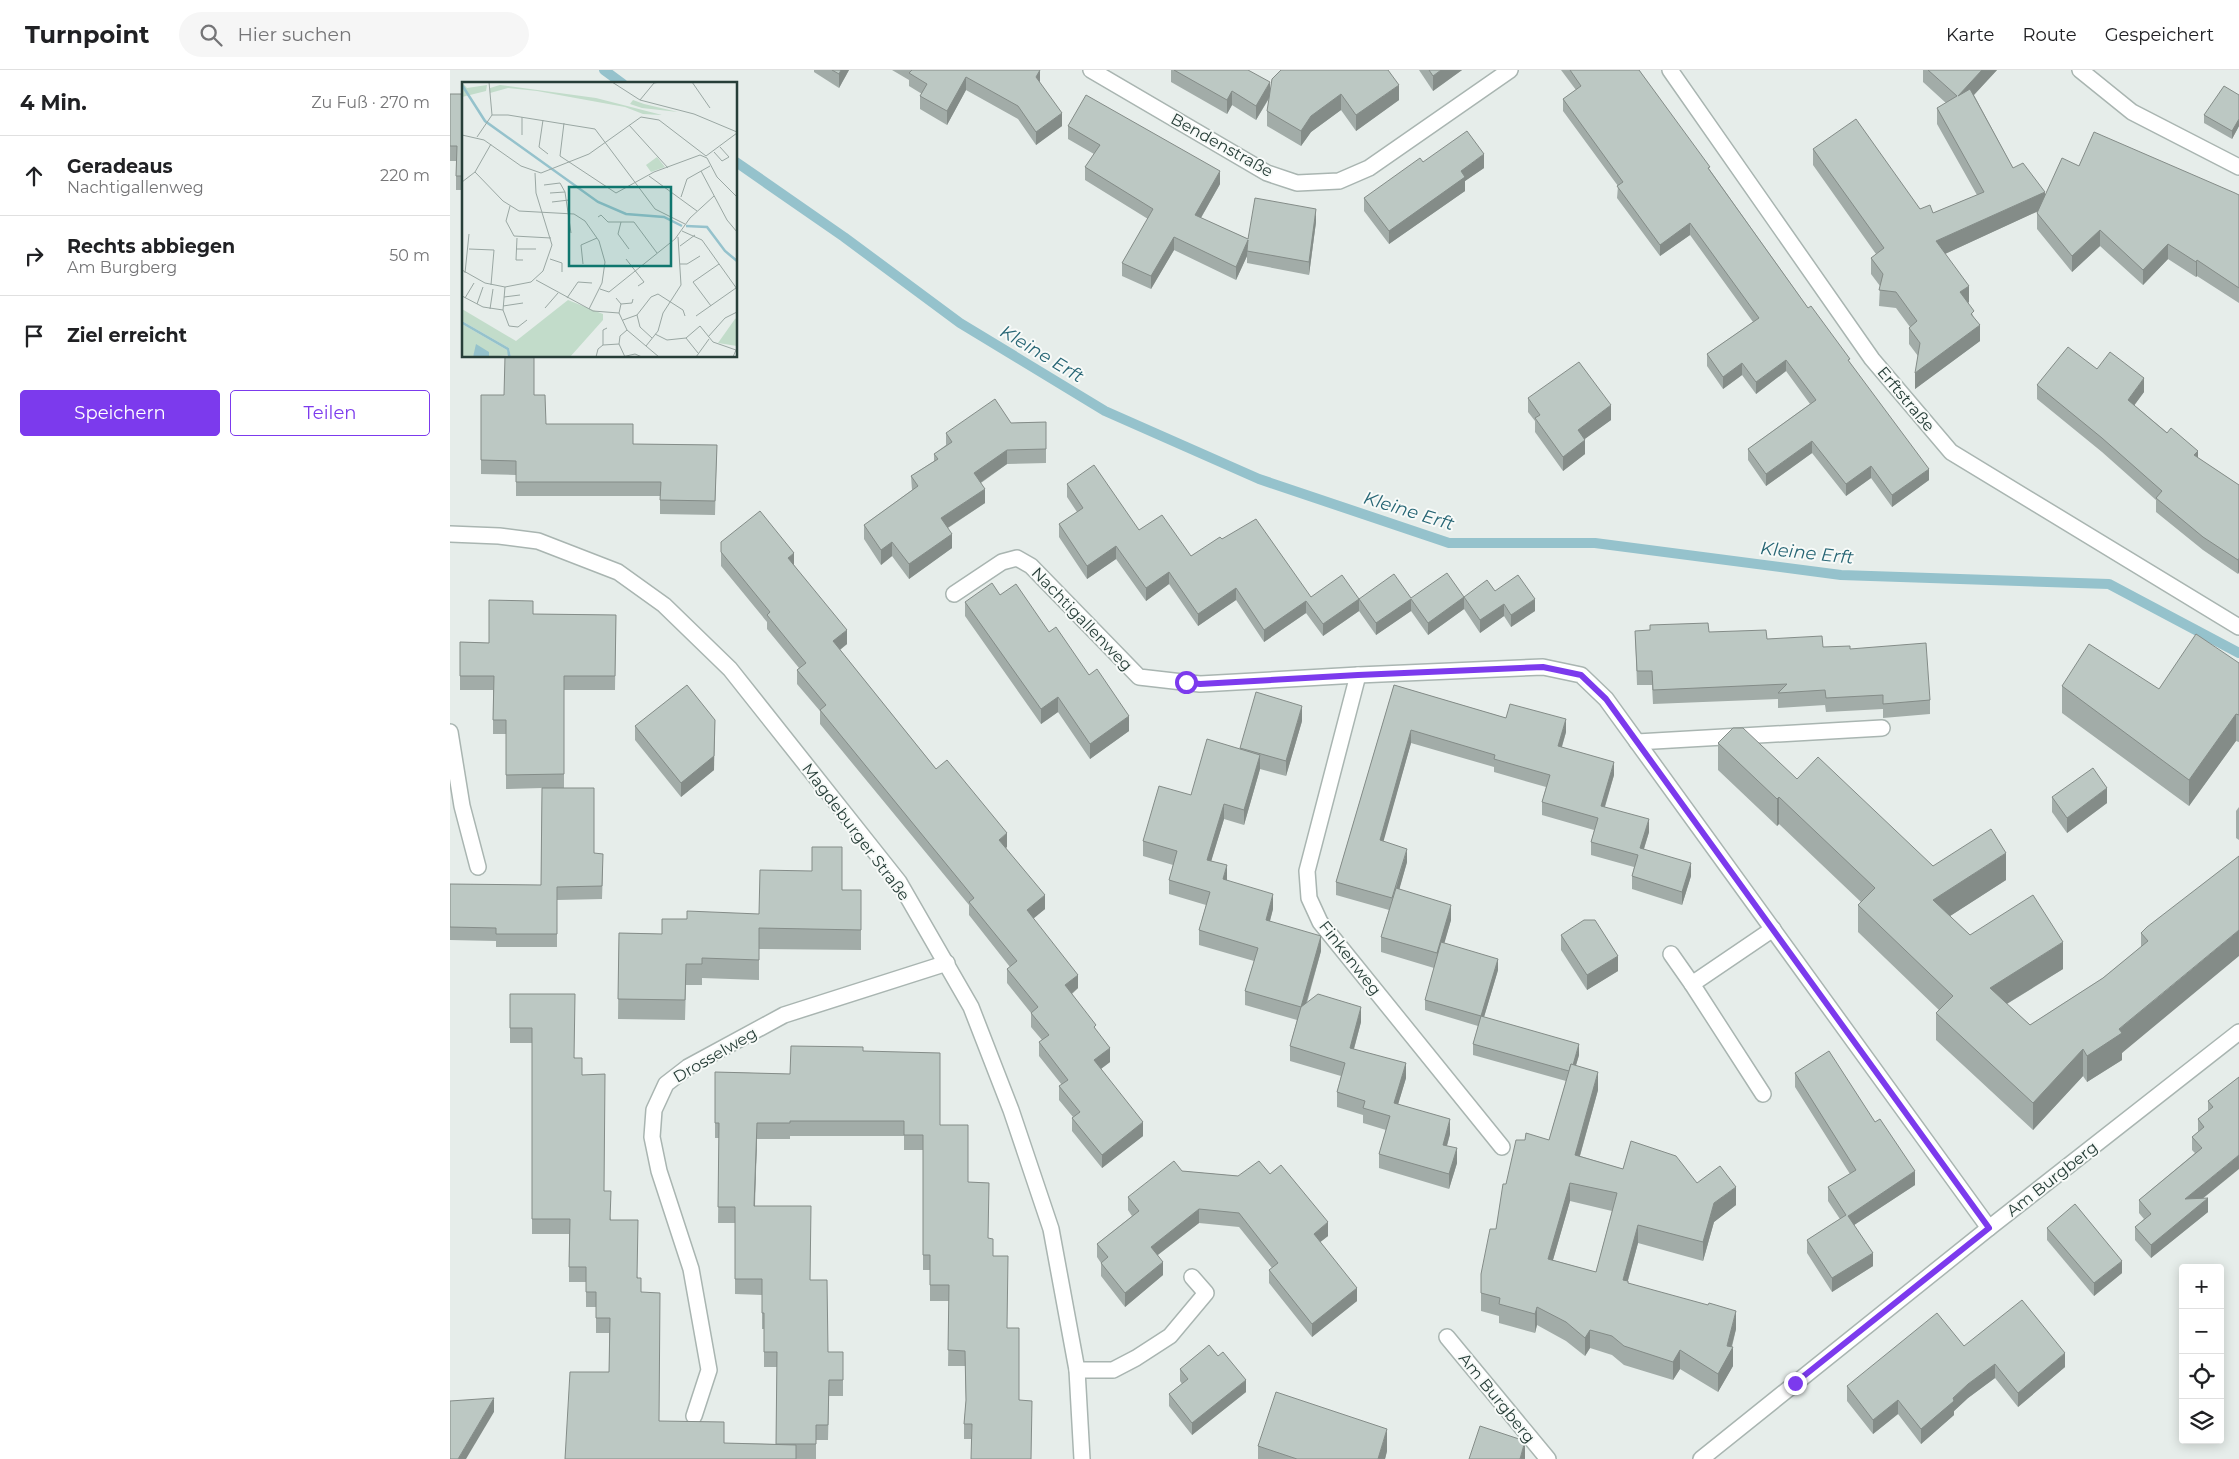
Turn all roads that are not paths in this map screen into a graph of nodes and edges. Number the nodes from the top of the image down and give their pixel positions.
1 (1091, 70) edge
2 (1510, 70) edge
3 (1670, 70) edge
4 (2080, 70) edge
5 (2239, 167) edge
6 (450, 534) edge
7 (954, 594) dead end
8 (2239, 627) edge
9 (1358, 675) junction
10 (1882, 728) dead end
11 (450, 732) edge
12 (1637, 742) junction
13 (478, 867) dead end
14 (1773, 929) junction
15 (1671, 954) dead end
16 (947, 963) junction
17 (1692, 984) junction
18 (2239, 1032) edge
19 (1763, 1094) dead end
20 (1502, 1148) dead end
21 (1989, 1228) junction
22 (1192, 1277) dead end
23 (1447, 1337) dead end
24 (1077, 1370) junction
25 (694, 1416) dead end
26 (1082, 1459) edge
27 (1548, 1459) edge
28 (1701, 1459) edge

1 - 2 street, Bendenstraße
3 - 8 street, Erftstraße
4 - 5 street
6 - 16 street, Magdeburger Straße
7 - 9 street, Nachtigallenweg
9 - 12 street, Nachtigallenweg
9 - 20 street, Finkenweg
10 - 12 street
11 - 13 street
12 - 14 street, Nachtigallenweg
14 - 17 street
14 - 21 street, Nachtigallenweg
15 - 17 street
16 - 24 street, Magdeburger Straße
16 - 25 street, Drosselweg
17 - 19 street
18 - 21 street, Am Burgberg
21 - 28 street, Am Burgberg
22 - 24 street
23 - 27 street, Am Burgberg
24 - 26 street, Magdeburger Straße

